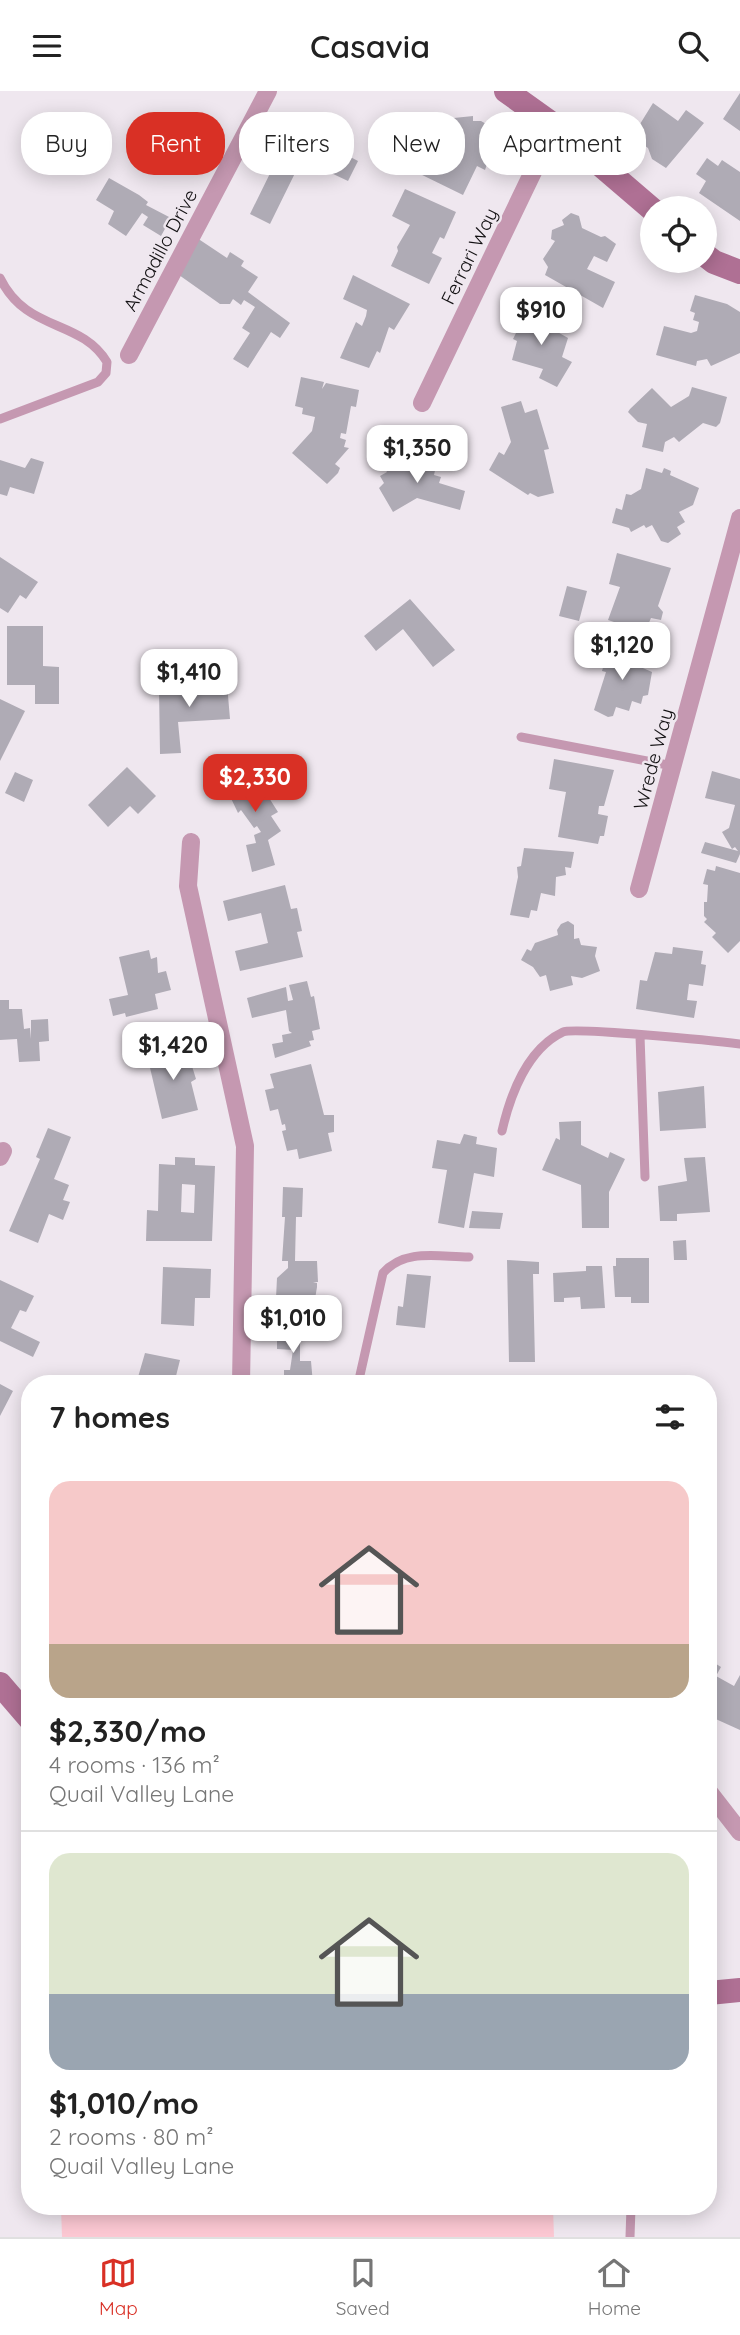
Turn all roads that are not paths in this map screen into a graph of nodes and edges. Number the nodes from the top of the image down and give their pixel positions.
1 (268, 91) edge
2 (506, 91) edge
3 (535, 112) edge
4 (531, 175) edge
5 (612, 175) edge
6 (640, 199) edge
7 (717, 263) edge
8 (740, 272) edge
9 (0, 278) edge
10 (129, 355) dead end
11 (422, 403) dead end
12 (0, 419) edge
13 (740, 518) edge
14 (521, 737) dead end
15 (673, 766) junction
16 (191, 842) dead end
17 (639, 889) dead end
18 (640, 1036) junction
19 (740, 1044) edge
20 (502, 1131) dead end
21 (645, 1177) dead end
22 (469, 1257) dead end
23 (240, 1375) edge
24 (360, 1375) edge
25 (0, 1683) edge
26 (21, 1708) edge
27 (717, 1802) edge
28 (740, 1832) edge
29 (740, 1990) edge
30 (717, 1992) edge
31 (631, 2215) edge
32 (630, 2237) edge

1 - 10 street, Armadillo Drive
2 - 3 street
4 - 11 street, Ferrari Way
5 - 6 street
7 - 8 street
9 - 12 lane
13 - 15 street, Wrede Way
14 - 15 lane
15 - 17 street, Wrede Way
16 - 23 street
18 - 19 lane
18 - 20 lane
18 - 21 lane
22 - 24 lane
25 - 26 street
27 - 28 street
29 - 30 street
31 - 32 lane

